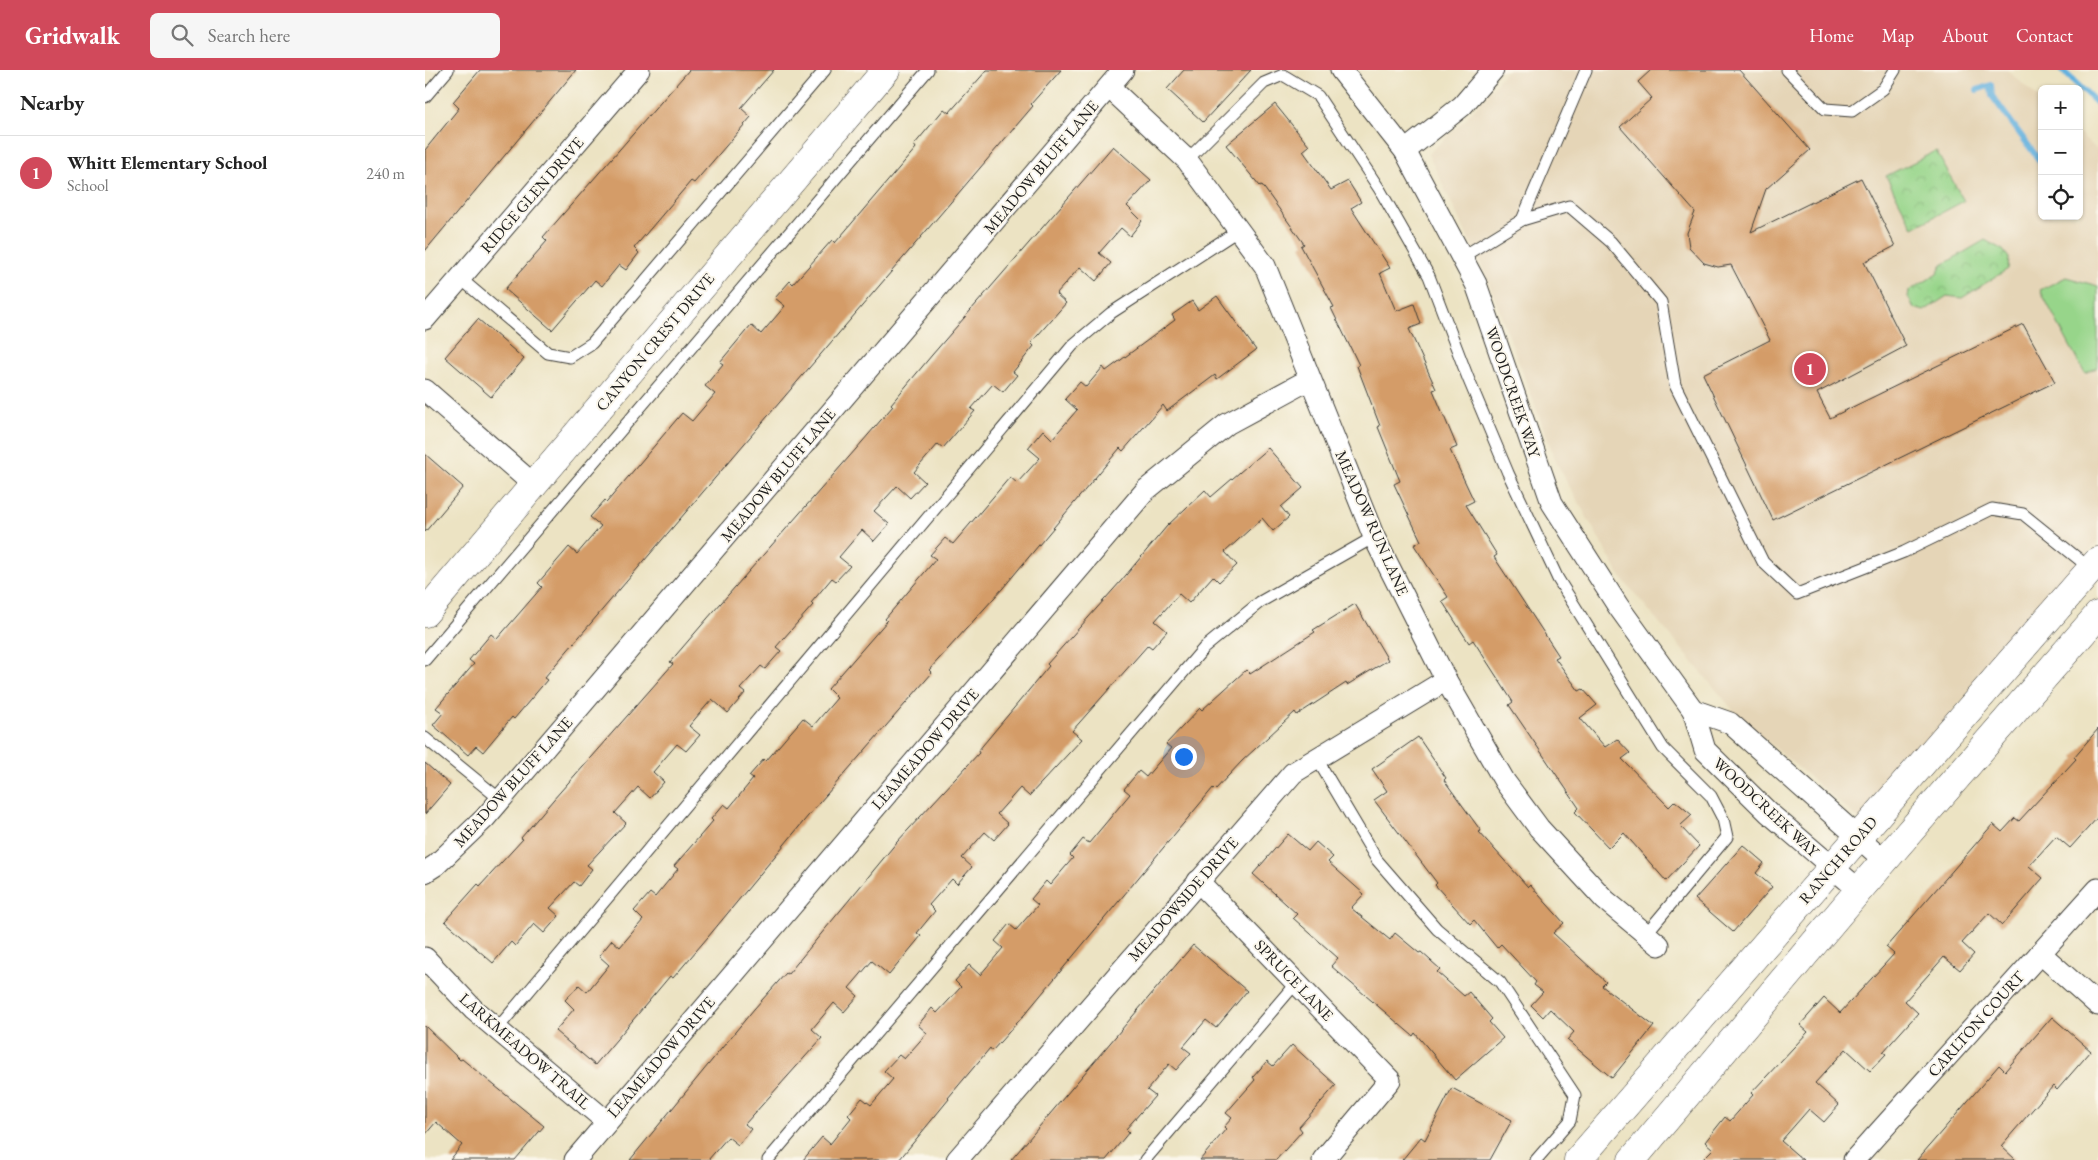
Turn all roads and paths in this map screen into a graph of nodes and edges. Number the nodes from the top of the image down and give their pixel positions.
1 (448, 70) edge
2 (639, 70) edge
3 (825, 70) edge
4 (886, 70) edge
5 (928, 70) edge
6 (1123, 70) edge
7 (1341, 70) edge
8 (1493, 70) edge
9 (1586, 70) edge
10 (1787, 70) edge
11 (1895, 70) edge
12 (1109, 87) junction
13 (425, 97) edge
14 (1405, 150) junction
15 (1187, 160) junction
16 (1522, 220) junction
17 (1239, 230) junction
18 (1462, 257) junction
19 (461, 279) junction
20 (425, 319) edge
21 (1310, 379) junction
22 (425, 390) edge
23 (534, 485) junction
24 (1374, 537) junction
25 (2096, 569) edge
26 (425, 613) edge
27 (2098, 615) edge
28 (425, 660) edge
29 (1446, 680) junction
30 (1693, 710) junction
31 (425, 738) edge
32 (1317, 759) junction
33 (501, 800) junction
34 (1857, 837) junction
35 (1885, 861) junction
36 (1831, 867) junction
37 (425, 872) edge
38 (1198, 881) junction
39 (2098, 889) edge
40 (1859, 890) junction
41 (1652, 940) joint
42 (2040, 953) junction
43 (425, 958) edge
44 (1296, 983) junction
45 (2098, 1005) edge
46 (497, 1029) junction
47 (606, 1121) junction
48 (575, 1160) edge
49 (768, 1160) edge
50 (957, 1160) edge
51 (1145, 1160) edge
52 (1323, 1160) edge
53 (1536, 1160) edge
54 (1578, 1160) edge
55 (1632, 1160) edge
56 (1854, 1160) edge

1 - 13 lane
2 - 19 street, RIDGE GLEN DRIVE
3 - 19 lane
4 - 23 main road, CANYON CREST DRIVE
5 - 28 lane
6 - 12 street, MEADOW BLUFF LANE
7 - 14 street, WOODCREEK WAY
8 - 14 street
9 - 16 lane
10 - 11 lane
12 - 15 street, MEADOW RUN LANE
12 - 33 street, MEADOW BLUFF LANE
14 - 18 street, WOODCREEK WAY
15 - 17 street, MEADOW RUN LANE
15 - 41 lane
16 - 18 lane
16 - 25 lane
17 - 21 street, MEADOW RUN LANE
17 - 46 lane
18 - 30 street, WOODCREEK WAY
19 - 20 street, RIDGE GLEN DRIVE
21 - 24 street, MEADOW RUN LANE
21 - 47 street, LEAMEADOW DRIVE
22 - 23 street
23 - 26 main road, CANYON CREST DRIVE
24 - 29 street, MEADOW RUN LANE
24 - 49 lane
25 - 34 main road, RANCH ROAD
27 - 35 main road
29 - 32 street, MEADOWSIDE DRIVE
29 - 41 street, MEADOW RUN LANE
30 - 34 street
30 - 36 street, WOODCREEK WAY
31 - 33 lane
32 - 38 street, MEADOWSIDE DRIVE
32 - 53 lane
33 - 37 street, MEADOW BLUFF LANE
34 - 35 street
34 - 36 main road, RANCH ROAD
35 - 40 main road
36 - 40 street, WOODCREEK WAY
36 - 54 main road, RANCH ROAD
38 - 44 street, SPRUCE LANE
38 - 50 street, MEADOWSIDE DRIVE
39 - 42 street, CARLTON COURT
40 - 55 main road
42 - 45 street
42 - 56 street, CARLTON COURT
43 - 46 street, LARKMEADOW TRAIL
44 - 51 lane
44 - 52 street, SPRUCE LANE
46 - 47 street, LARKMEADOW TRAIL
47 - 48 street, LEAMEADOW DRIVE

